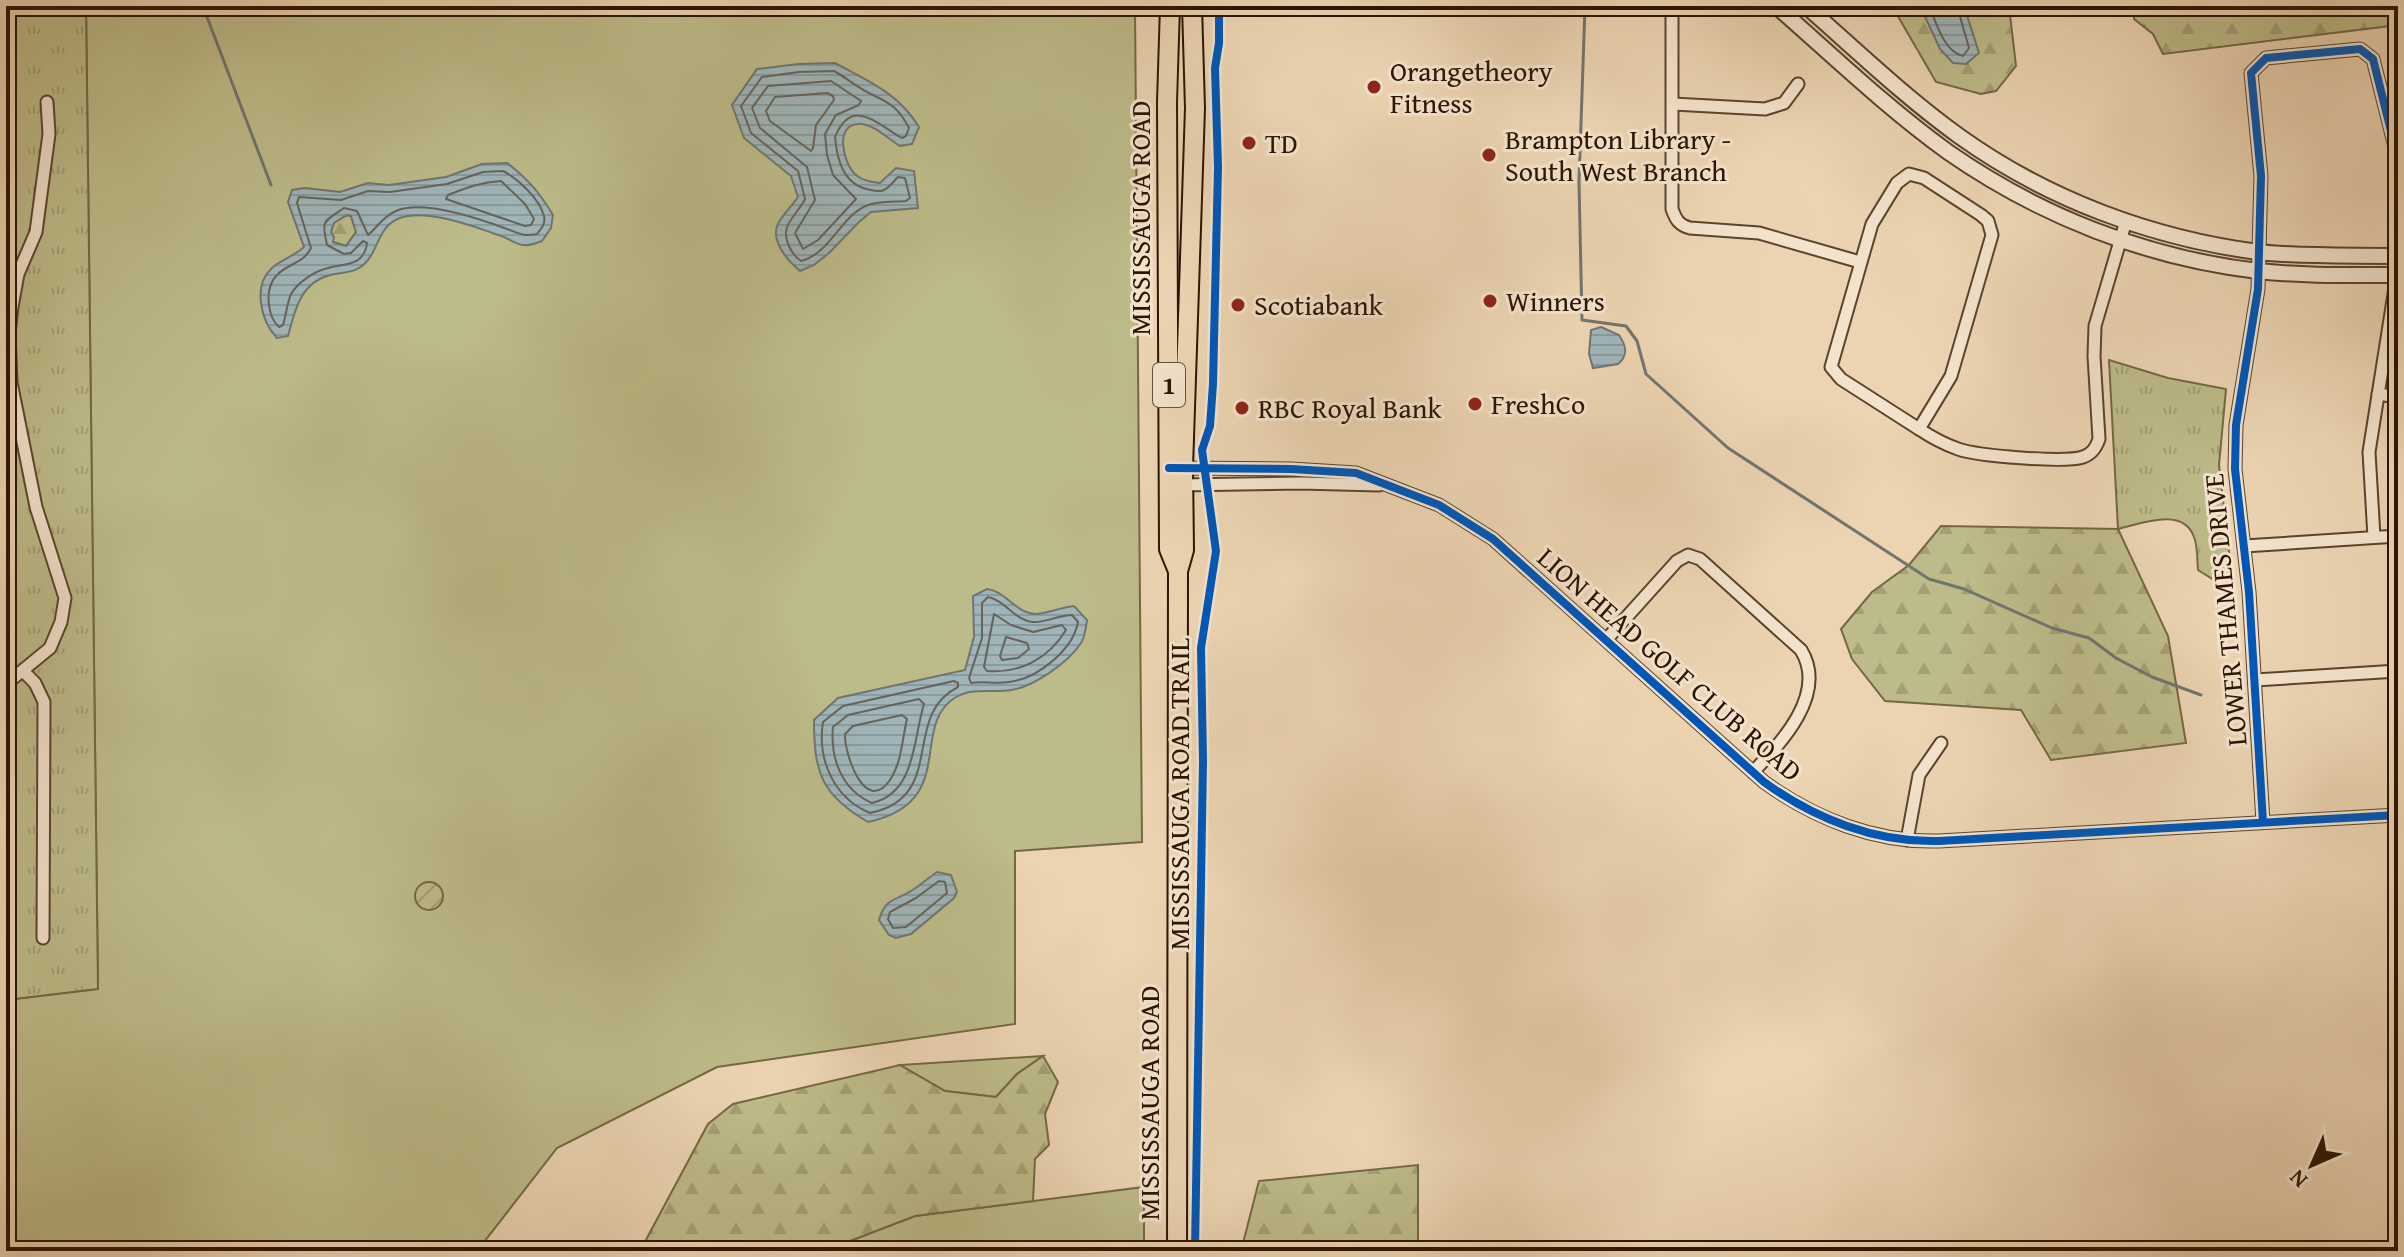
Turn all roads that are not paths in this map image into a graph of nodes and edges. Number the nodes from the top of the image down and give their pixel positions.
1 (1170, 6) edge
2 (1192, 6) edge
3 (1672, 6) edge
4 (1776, 6) edge
5 (1806, 6) edge
6 (1798, 84) dead end
7 (47, 102) dead end
8 (1673, 104) junction
9 (2398, 159) edge
10 (2126, 221) junction
11 (2120, 241) junction
12 (2259, 252) junction
13 (2398, 256) edge
14 (1860, 262) junction
15 (2259, 271) junction
16 (2398, 275) edge
17 (2378, 394) junction
18 (2398, 397) edge
19 (1919, 429) junction
20 (1176, 476) junction
21 (2398, 536) edge
22 (2374, 537) junction
23 (2244, 546) junction
24 (1606, 640) junction
25 (2398, 671) edge
26 (24, 672) junction
27 (2255, 680) junction
28 (6, 684) edge
29 (1941, 743) dead end
30 (1753, 772) junction
31 (2398, 815) edge
32 (2263, 822) junction
33 (1907, 840) junction
34 (43, 938) dead end
35 (1177, 1251) edge

1 - 20 main road, MISSISSAUGA ROAD / 1
2 - 20 main road, MISSISSAUGA ROAD / 1
3 - 8 street
4 - 11 street
5 - 10 street
6 - 8 street
7 - 26 street
8 - 14 street
9 - 12 street, LOWER THAMES DRIVE
10 - 11 street
10 - 12 street
11 - 15 street
11 - 19 street
12 - 13 street
12 - 15 street, LOWER THAMES DRIVE
14 - 19 street
14 - 19 street
15 - 16 street
15 - 23 street, LOWER THAMES DRIVE
16 - 17 street
17 - 18 street
17 - 22 street
20 - 24 street, LION HEAD GOLF CLUB ROAD
20 - 35 main road, MISSISSAUGA ROAD / 1
21 - 22 street
22 - 23 street
23 - 27 street, LOWER THAMES DRIVE
24 - 30 street, LION HEAD GOLF CLUB ROAD
24 - 30 street
25 - 27 street
26 - 28 street
26 - 34 street
27 - 32 street, LOWER THAMES DRIVE
29 - 33 street
30 - 33 street, LION HEAD GOLF CLUB ROAD
31 - 32 street, LION HEAD GOLF CLUB ROAD
32 - 33 street, LION HEAD GOLF CLUB ROAD

